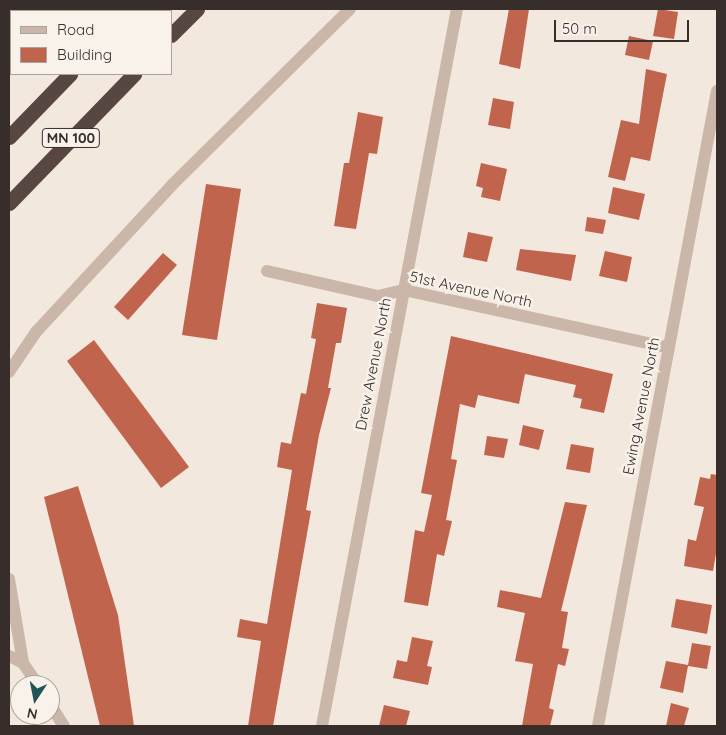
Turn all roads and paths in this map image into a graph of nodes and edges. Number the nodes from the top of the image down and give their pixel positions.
1 (196, 9) edge
2 (350, 9) edge
3 (457, 9) edge
4 (172, 34) edge
5 (69, 75) edge
6 (133, 75) edge
7 (717, 91) edge
8 (9, 138) edge
9 (9, 203) edge
10 (267, 271) dead end
11 (404, 290) junction
12 (669, 348) junction
13 (9, 372) edge
14 (9, 579) edge
15 (9, 656) edge
16 (23, 663) junction
17 (31, 675) edge
18 (322, 726) edge
19 (598, 726) edge

1 - 4 highway
2 - 13 street
3 - 11 street, Drew Avenue North
5 - 8 highway, MN 100
6 - 9 highway, MN 100
7 - 12 street, Ewing Avenue North
10 - 11 street, 51st Avenue North
11 - 12 street, 51st Avenue North
11 - 18 street, Drew Avenue North
12 - 19 street, Ewing Avenue North
14 - 16 street
15 - 16 street
16 - 17 street

